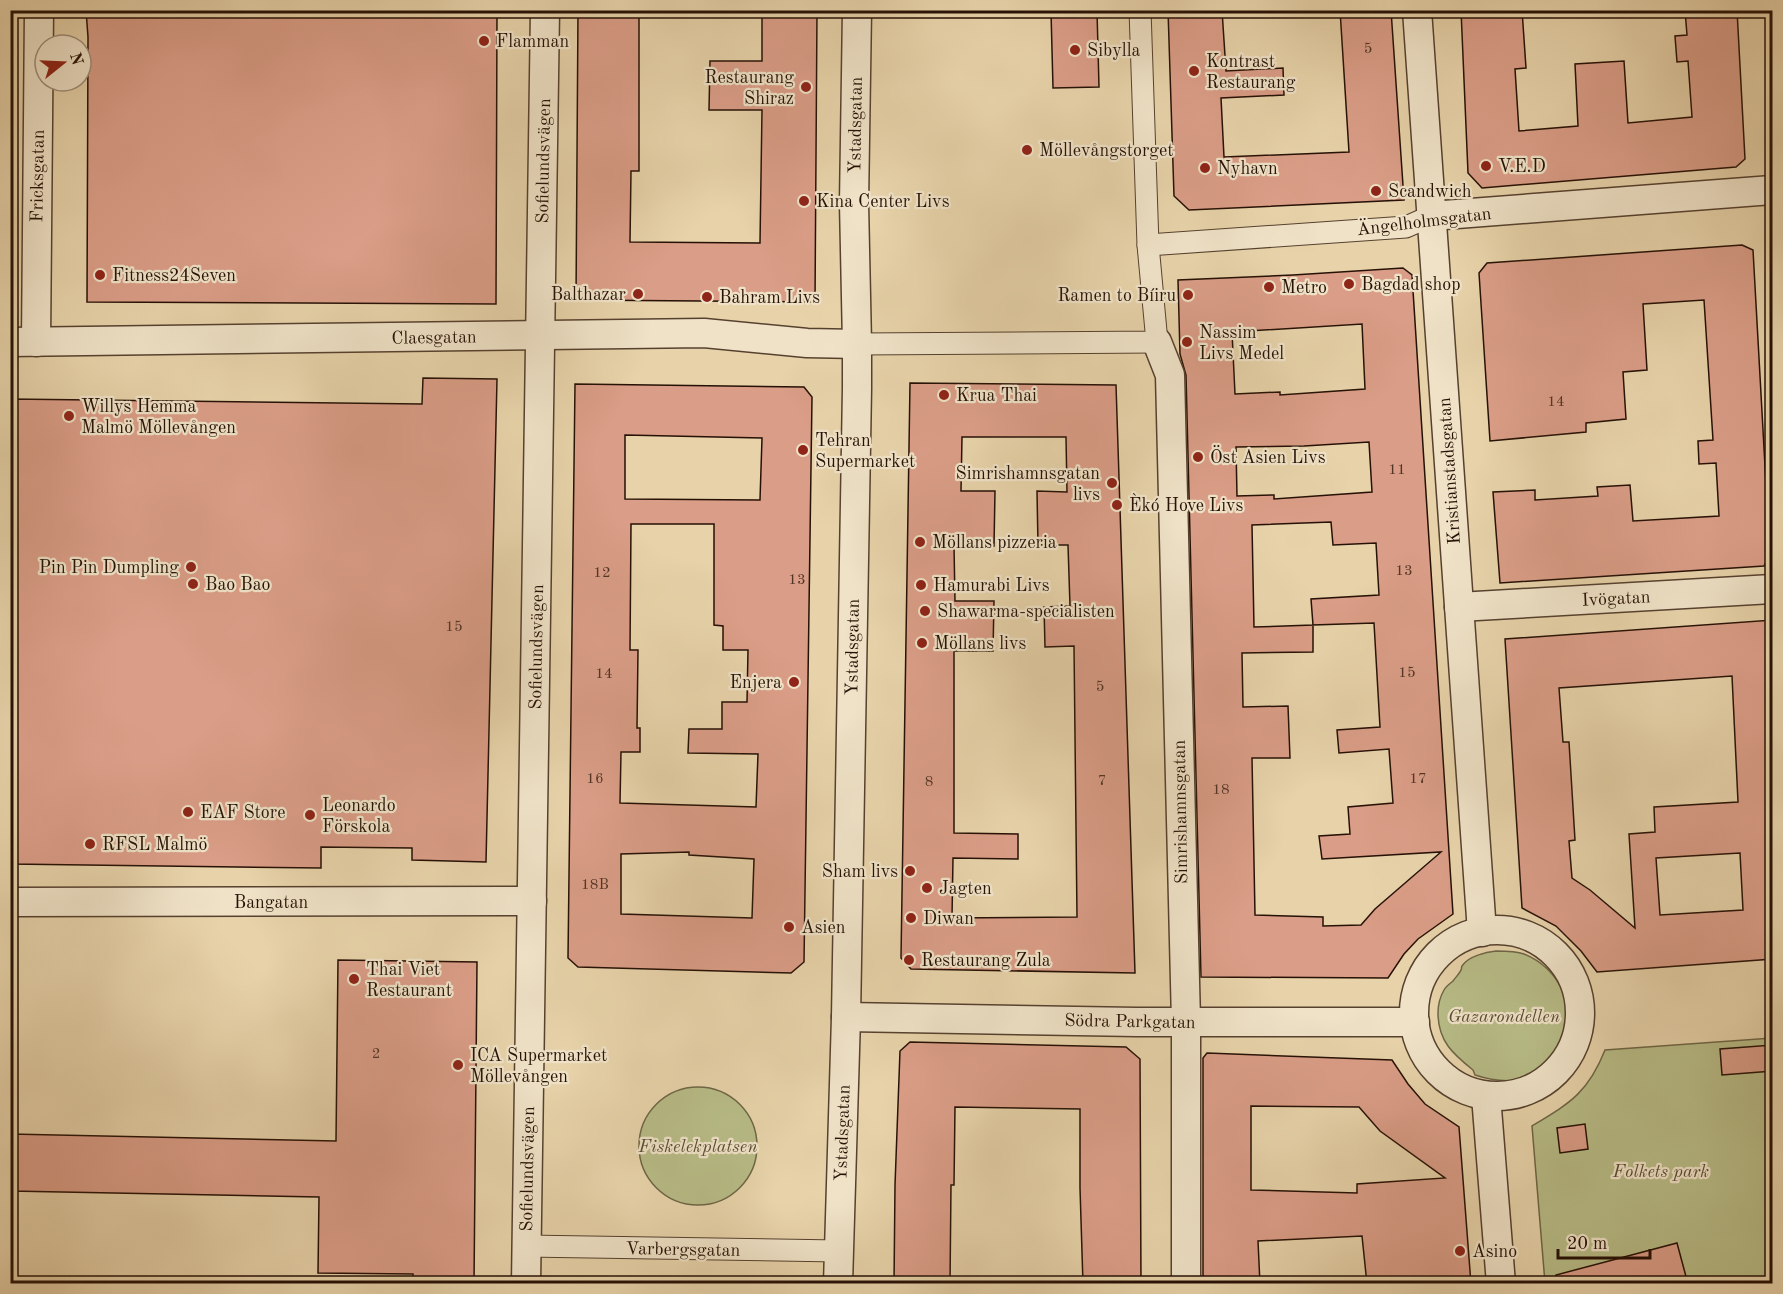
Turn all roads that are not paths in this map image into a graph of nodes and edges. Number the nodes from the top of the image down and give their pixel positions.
1 (39, 10) edge
2 (545, 10) edge
3 (857, 10) edge
4 (1140, 10) edge
5 (1416, 10) edge
6 (1773, 190) edge
7 (1431, 216) junction
8 (1148, 245) junction
9 (540, 335) junction
10 (23, 342) edge
11 (1157, 342) junction
12 (858, 344) junction
13 (1773, 590) edge
14 (1459, 607) junction
15 (532, 901) junction
16 (10, 902) edge
17 (1482, 932) junction
18 (846, 1017) junction
19 (1186, 1022) junction
20 (1415, 1022) junction
21 (1486, 1096) junction
22 (526, 1246) junction
23 (839, 1251) junction
24 (526, 1284) edge
25 (838, 1284) edge
26 (1186, 1284) edge
27 (1501, 1284) edge

1 - 10 street, Fricksgatan
2 - 9 street, Sofielundsvägen
3 - 12 street, Ystadsgatan
4 - 8 street
5 - 7 street, Kristianstadsgatan
6 - 7 street, Ängelholmsgatan
7 - 8 street, Ängelholmsgatan
7 - 14 street, Kristianstadsgatan
8 - 11 street
9 - 10 street, Claesgatan
9 - 12 street, Claesgatan
9 - 15 street, Sofielundsvägen
11 - 12 street
11 - 19 street, Simrishamnsgatan
12 - 18 street, Ystadsgatan
13 - 14 street, Ivögatan
14 - 17 street, Kristianstadsgatan
15 - 16 street, Bangatan
15 - 22 street, Sofielundsvägen
17 - 20 street
17 - 21 street
18 - 19 street, Södra Parkgatan
18 - 23 street, Ystadsgatan
19 - 20 street, Södra Parkgatan
19 - 26 street, Simrishamnsgatan
20 - 21 street
21 - 27 street
22 - 23 street, Varbergsgatan
22 - 24 street, Sofielundsvägen
23 - 25 street, Ystadsgatan

